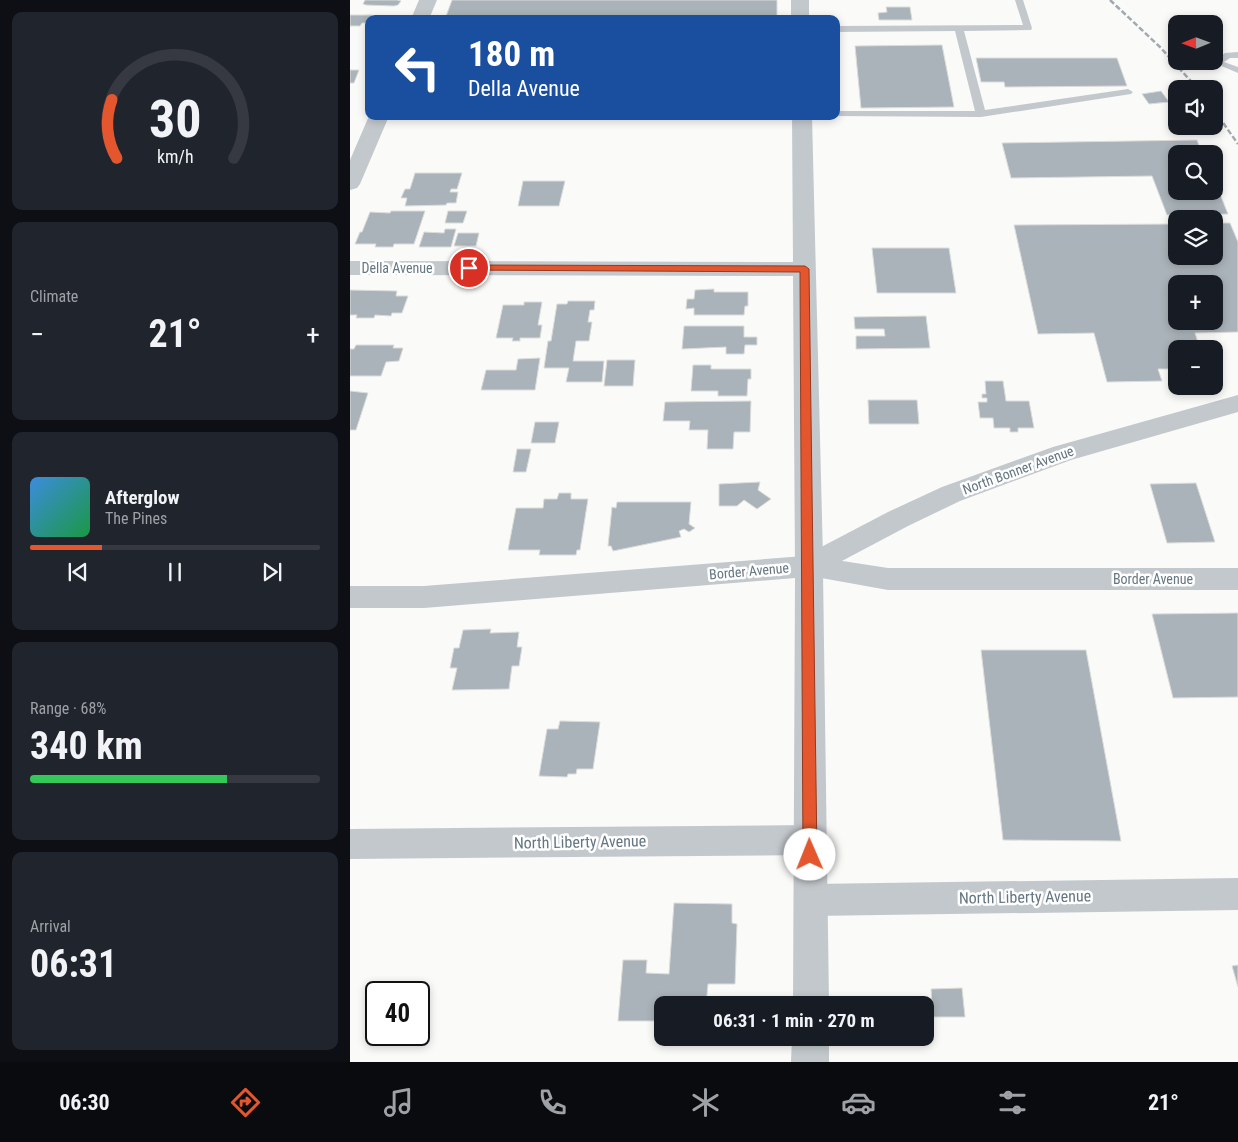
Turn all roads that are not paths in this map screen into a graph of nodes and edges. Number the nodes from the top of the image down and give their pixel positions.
1 (428, 0) edge
2 (800, 0) edge
3 (1019, 0) edge
4 (422, 15) edge
5 (800, 15) edge
6 (959, 28) junction
7 (840, 29) edge
8 (1238, 54) edge
9 (1238, 70) edge
10 (1128, 92) dead end
11 (840, 114) edge
12 (981, 114) junction
13 (377, 120) edge
14 (802, 120) edge
15 (350, 184) edge
16 (350, 268) edge
17 (805, 269) junction
18 (1238, 403) edge
19 (809, 566) junction
20 (1238, 579) edge
21 (350, 597) edge
22 (809, 840) junction
23 (350, 844) edge
24 (1238, 894) edge
25 (812, 900) junction
26 (811, 996) edge
27 (810, 1046) edge
28 (810, 1062) edge

1 - 4 street
2 - 5 street
3 - 6 lane
6 - 7 lane
6 - 12 lane
8 - 9 lane
10 - 12 lane
11 - 12 lane
13 - 15 street
14 - 17 street
16 - 17 street, Della Avenue
17 - 19 street
18 - 19 street, North Bonner Avenue
19 - 20 street, Border Avenue
19 - 21 street, Border Avenue
19 - 22 street
22 - 23 street, North Liberty Avenue
22 - 25 street
24 - 25 street, North Liberty Avenue
25 - 26 street
27 - 28 street

